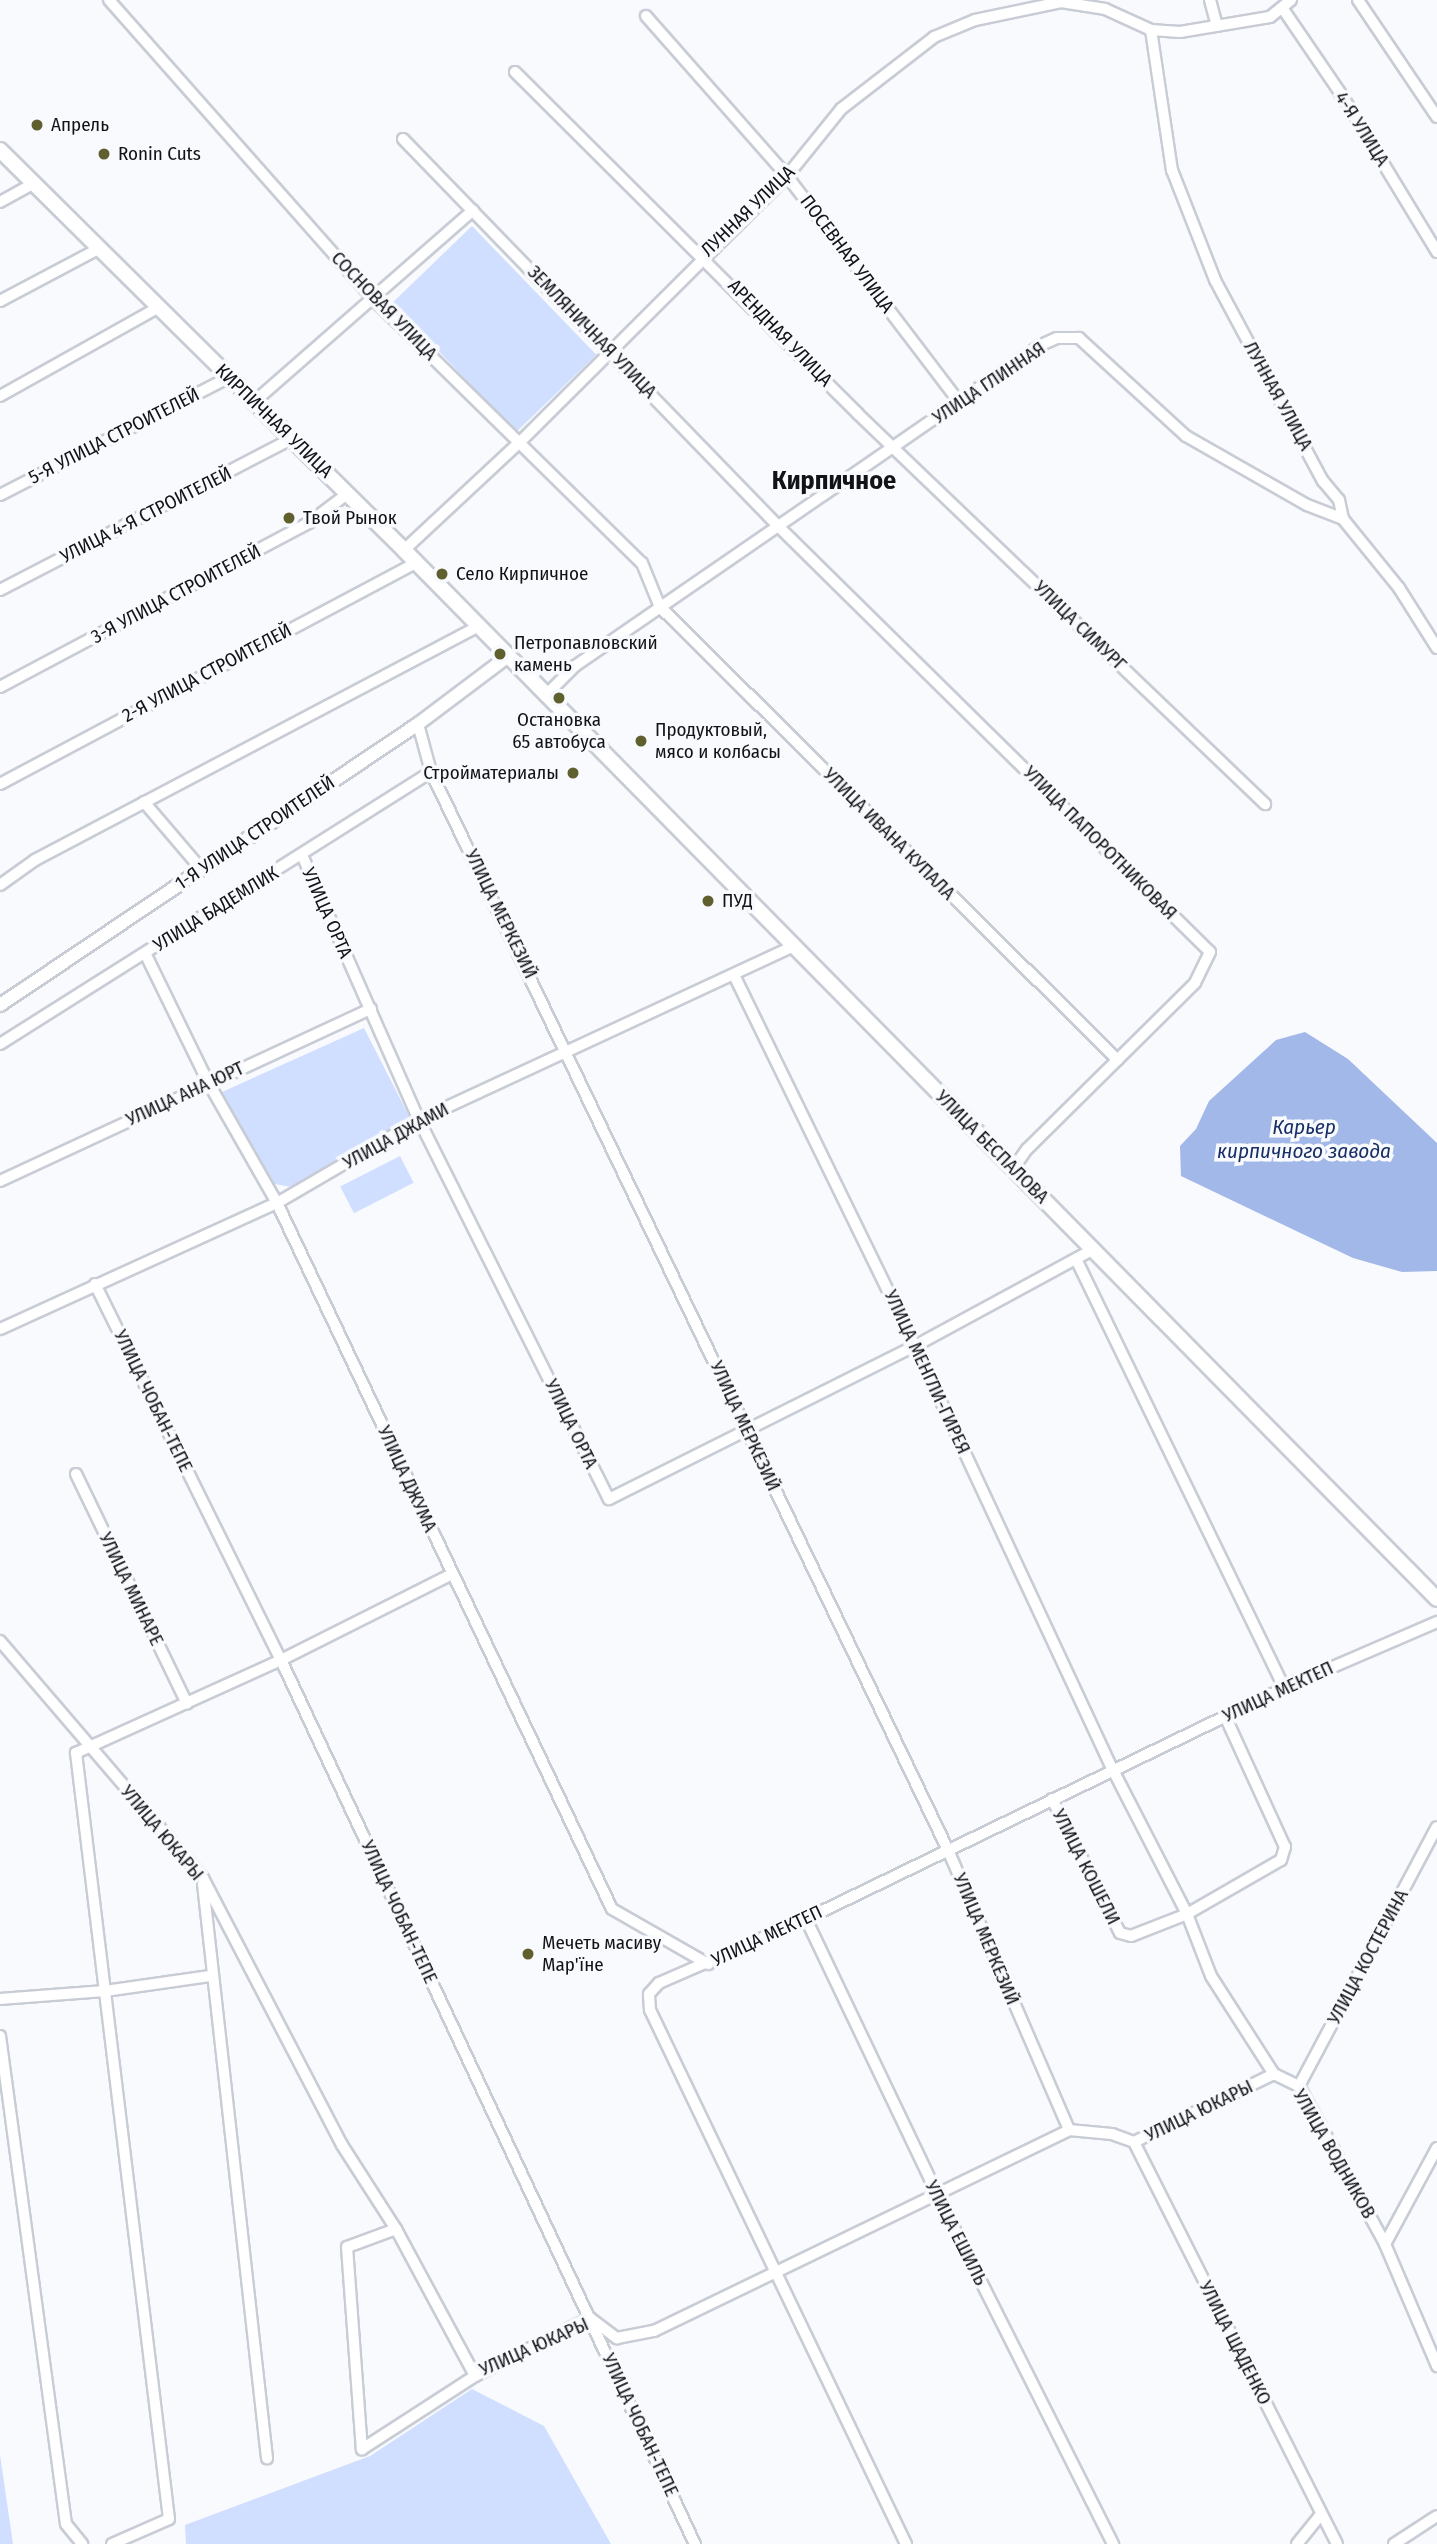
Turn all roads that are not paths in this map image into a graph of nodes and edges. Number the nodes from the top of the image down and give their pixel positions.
1 (108, 0) edge
2 (1210, 0) edge
3 (1291, 0) edge
4 (1359, 0) edge
5 (1106, 5) edge
6 (1283, 9) junction
7 (646, 16) dead end
8 (1217, 26) junction
9 (1151, 30) junction
10 (514, 72) dead end
11 (1437, 117) edge
12 (403, 139) dead end
13 (0, 150) edge
14 (787, 176) junction
15 (34, 183) junction
16 (0, 202) edge
17 (473, 210) junction
18 (100, 248) junction
19 (1437, 252) edge
20 (703, 255) junction
21 (374, 300) junction
22 (0, 301) edge
23 (159, 307) junction
24 (608, 349) junction
25 (228, 378) junction
26 (0, 396) edge
27 (254, 402) junction
28 (959, 402) junction
29 (291, 439) junction
30 (520, 442) junction
31 (895, 447) junction
32 (348, 494) junction
33 (0, 495) edge
34 (1343, 519) junction
35 (779, 527) junction
36 (404, 550) junction
37 (415, 562) junction
38 (0, 590) edge
39 (660, 607) junction
40 (477, 627) junction
41 (1437, 648) edge
42 (507, 657) junction
43 (0, 687) edge
44 (545, 696) junction
45 (418, 724) junction
46 (431, 772) junction
47 (0, 784) edge
48 (144, 802) junction
49 (1265, 804) dead end
50 (302, 855) junction
51 (202, 870) junction
52 (0, 885) edge
53 (794, 946) junction
54 (145, 953) junction
55 (734, 975) junction
56 (0, 1005) edge
57 (371, 1009) junction
58 (0, 1044) edge
59 (568, 1051) junction
60 (1118, 1060) junction
61 (208, 1082) junction
62 (419, 1120) junction
63 (1013, 1169) junction
64 (0, 1181) edge
65 (277, 1203) junction
66 (1094, 1249) junction
67 (1076, 1259) junction
68 (95, 1284) junction
69 (0, 1329) edge
70 (915, 1346) junction
71 (746, 1430) junction
72 (76, 1474) dead end
73 (452, 1574) junction
74 (1437, 1599) edge
75 (1437, 1622) edge
76 (0, 1641) edge
77 (281, 1660) junction
78 (1284, 1688) junction
79 (187, 1704) junction
80 (1225, 1716) junction
81 (90, 1750) junction
82 (1114, 1772) junction
83 (1052, 1799) junction
84 (1437, 1827) edge
85 (947, 1850) junction
86 (203, 1878) junction
87 (1187, 1914) junction
88 (806, 1919) junction
89 (708, 1964) junction
90 (210, 1976) junction
91 (105, 1991) junction
92 (0, 1999) edge
93 (0, 2036) edge
94 (1274, 2074) junction
95 (1299, 2086) junction
96 (1069, 2130) junction
97 (1135, 2142) junction
98 (1437, 2148) edge
99 (937, 2194) junction
100 (396, 2230) junction
101 (1385, 2244) junction
102 (774, 2271) junction
103 (590, 2318) junction
104 (1437, 2366) edge
105 (475, 2376) junction
106 (267, 2458) dead end
107 (1321, 2514) junction
108 (1437, 2516) edge
109 (82, 2544) edge
110 (112, 2544) edge
111 (695, 2544) edge
112 (905, 2544) edge
113 (1113, 2544) edge
114 (1297, 2544) edge
115 (1337, 2544) edge
116 (1394, 2544) edge

1 - 21 street, СОСНОВАЯ УЛИЦА
2 - 8 street
3 - 6 street, ЛУННАЯ УЛИЦА
4 - 11 street
5 - 9 street, ЛУННАЯ УЛИЦА
5 - 14 street, ЛУННАЯ УЛИЦА
6 - 8 street, ЛУННАЯ УЛИЦА
6 - 19 street, 4-Я УЛИЦА
7 - 14 street, ПОСЕВНАЯ УЛИЦА
8 - 9 street, ЛУННАЯ УЛИЦА
9 - 34 street, ЛУННАЯ УЛИЦА
10 - 20 street, АРЕНДНАЯ УЛИЦА
12 - 17 street, ЗЕМЛЯНИЧНАЯ УЛИЦА
13 - 15 main road, КИРПИЧНАЯ УЛИЦА
14 - 20 street, ЛУННАЯ УЛИЦА
14 - 28 street, ПОСЕВНАЯ УЛИЦА
15 - 16 street
15 - 18 main road, КИРПИЧНАЯ УЛИЦА
17 - 21 street
17 - 24 street, ЗЕМЛЯНИЧНАЯ УЛИЦА
18 - 22 street
18 - 23 main road, КИРПИЧНАЯ УЛИЦА
20 - 24 street, ЛУННАЯ УЛИЦА
20 - 31 street, АРЕНДНАЯ УЛИЦА
21 - 27 street
21 - 30 street, СОСНОВАЯ УЛИЦА
23 - 25 main road, КИРПИЧНАЯ УЛИЦА
23 - 26 street
24 - 30 street, ЛУННАЯ УЛИЦА
24 - 35 street, ЗЕМЛЯНИЧНАЯ УЛИЦА
25 - 27 main road, КИРПИЧНАЯ УЛИЦА
25 - 33 street, 5-Я УЛИЦА СТРОИТЕЛЕЙ
27 - 29 main road, КИРПИЧНАЯ УЛИЦА
28 - 31 street, УЛИЦА ГЛИННАЯ
28 - 34 street, УЛИЦА ГЛИННАЯ
29 - 32 main road, КИРПИЧНАЯ УЛИЦА
29 - 38 street, УЛИЦА 4-Я СТРОИТЕЛЕЙ
30 - 36 street, ЛУННАЯ УЛИЦА
30 - 39 street, СОСНОВАЯ УЛИЦА
31 - 35 street, УЛИЦА ГЛИННАЯ
31 - 49 street, УЛИЦА СИМУРГ
32 - 36 main road, КИРПИЧНАЯ УЛИЦА
32 - 43 street, 3-Я УЛИЦА СТРОИТЕЛЕЙ
34 - 41 street, УЛИЦА ГЛИННАЯ
35 - 39 street, УЛИЦА ГЛИННАЯ
35 - 60 street, УЛИЦА ПАПОРОТНИКОВАЯ
36 - 37 main road, КИРПИЧНАЯ УЛИЦА
37 - 40 main road, КИРПИЧНАЯ УЛИЦА
37 - 47 street, 2-Я УЛИЦА СТРОИТЕЛЕЙ
39 - 44 street, УЛИЦА ГЛИННАЯ
39 - 60 street, УЛИЦА ИВАНА КУПАЛА
40 - 42 main road, КИРПИЧНАЯ УЛИЦА
40 - 48 street
42 - 44 main road, КИРПИЧНАЯ УЛИЦА
42 - 45 street, 1-Я УЛИЦА СТРОИТЕЛЕЙ
44 - 53 main road, УЛИЦА БЕСПАЛОВА
45 - 46 street, УЛИЦА МЕРКЕЗИЙ
45 - 51 street, 1-Я УЛИЦА СТРОИТЕЛЕЙ
46 - 50 street, УЛИЦА БАДЕМЛИК
46 - 59 street, УЛИЦА МЕРКЕЗИЙ
48 - 51 street
48 - 52 street
50 - 54 street, УЛИЦА БАДЕМЛИК
50 - 57 street, УЛИЦА ОРТА
51 - 56 street, 1-Я УЛИЦА СТРОИТЕЛЕЙ
53 - 55 street, УЛИЦА ДЖАМИ
53 - 63 main road, УЛИЦА БЕСПАЛОВА
54 - 58 street, УЛИЦА БАДЕМЛИК
54 - 61 street, УЛИЦА ДЖУМА
55 - 59 street, УЛИЦА ДЖАМИ
55 - 70 street, УЛИЦА МЕНГЛИ-ГИРЕЯ
57 - 61 street, УЛИЦА АНА ЮРТ
57 - 62 street, УЛИЦА ОРТА
59 - 62 street, УЛИЦА ДЖАМИ
59 - 71 street, УЛИЦА МЕРКЕЗИЙ
60 - 63 street, УЛИЦА ПАПОРОТНИКОВАЯ
61 - 64 street, УЛИЦА АНА ЮРТ
61 - 65 street, УЛИЦА ДЖУМА
62 - 65 street, УЛИЦА ДЖАМИ
62 - 71 street, УЛИЦА ОРТА
63 - 66 main road, УЛИЦА БЕСПАЛОВА
65 - 68 street, УЛИЦА ДЖАМИ
65 - 73 street, УЛИЦА ДЖУМА
66 - 67 street, УЛИЦА ОРТА
66 - 74 main road, УЛИЦА БЕСПАЛОВА
67 - 70 street, УЛИЦА ОРТА
67 - 78 street
68 - 69 street, УЛИЦА ДЖАМИ
68 - 77 street, УЛИЦА ЧОБАН-ТЕПЕ
70 - 71 street, УЛИЦА ОРТА
70 - 82 street, УЛИЦА МЕНГЛИ-ГИРЕЯ
71 - 85 street, УЛИЦА МЕРКЕЗИЙ
72 - 79 street, УЛИЦА МИНАРЕ
73 - 77 street
73 - 89 street, УЛИЦА ДЖУМА
75 - 78 street, УЛИЦА МЕКТЕП
76 - 81 street, УЛИЦА ЮКАРЫ
77 - 79 street
77 - 103 street, УЛИЦА ЧОБАН-ТЕПЕ
78 - 80 street, УЛИЦА МЕКТЕП
79 - 81 street
80 - 82 street, УЛИЦА МЕКТЕП
80 - 87 street, УЛИЦА КОШЕЛИ
81 - 86 street, УЛИЦА ЮКАРЫ
81 - 91 street
82 - 83 street, УЛИЦА МЕКТЕП
82 - 87 street, УЛИЦА ВОДНИКОВ
83 - 85 street, УЛИЦА МЕКТЕП
83 - 87 street, УЛИЦА КОШЕЛИ
84 - 95 street, УЛИЦА КОСТЕРИНА
85 - 88 street, УЛИЦА МЕКТЕП
85 - 96 street, УЛИЦА МЕРКЕЗИЙ
86 - 90 street
86 - 100 street, УЛИЦА ЮКАРЫ
87 - 94 street, УЛИЦА ВОДНИКОВ
88 - 89 street, УЛИЦА МЕКТЕП
88 - 99 street, УЛИЦА ЕШИЛЬ
89 - 102 street, УЛИЦА МЕКТЕП
90 - 91 street
90 - 106 street
91 - 92 street
91 - 110 street
93 - 109 street
94 - 95 street, УЛИЦА ВОДНИКОВ
94 - 97 street, УЛИЦА ЮКАРЫ
95 - 101 street, УЛИЦА ВОДНИКОВ
96 - 97 street, УЛИЦА ЮКАРЫ
96 - 99 street, УЛИЦА ЮКАРЫ
97 - 107 street, УЛИЦА ЩАДЕНКО
98 - 101 street
99 - 102 street, УЛИЦА ЮКАРЫ
99 - 113 street, УЛИЦА ЕШИЛЬ
100 - 105 street, УЛИЦА ЮКАРЫ
100 - 105 street
101 - 104 street, УЛИЦА ВОДНИКОВ
102 - 103 street, УЛИЦА ЮКАРЫ
102 - 112 street, УЛИЦА МЕКТЕП
103 - 105 street, УЛИЦА ЮКАРЫ
103 - 111 street, УЛИЦА ЧОБАН-ТЕПЕ
107 - 114 street
107 - 115 street, УЛИЦА ЩАДЕНКО
108 - 116 street

